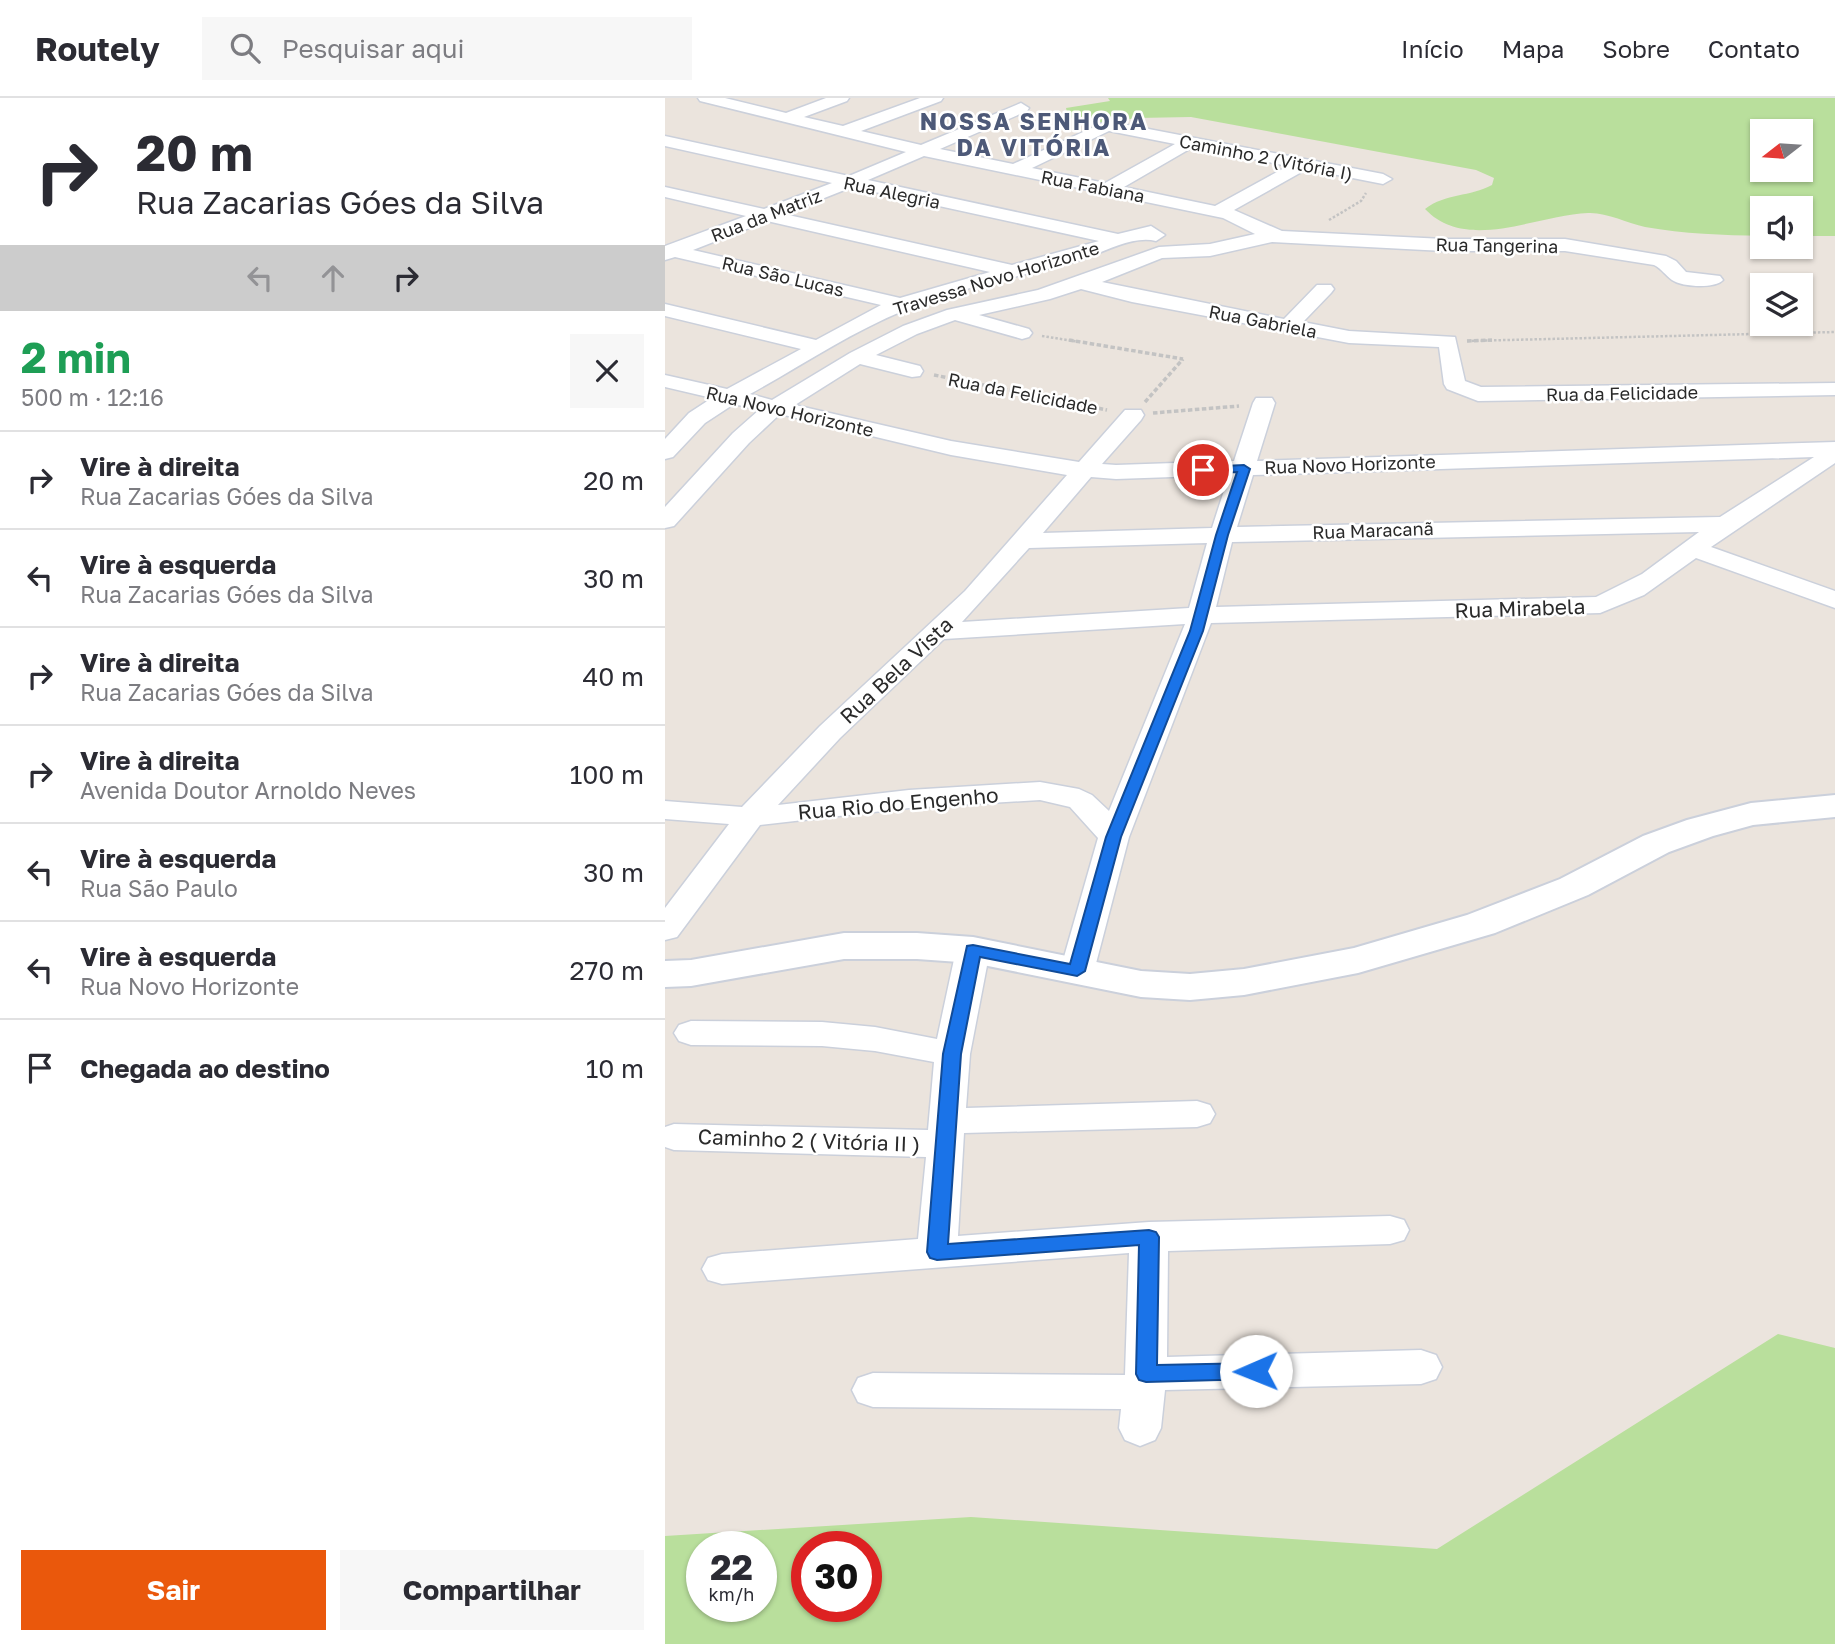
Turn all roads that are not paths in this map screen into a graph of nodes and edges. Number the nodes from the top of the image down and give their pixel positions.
1 (706, 98) edge
2 (841, 98) edge
3 (935, 98) edge
4 (1021, 108) dead end
5 (787, 118) junction
6 (843, 132) junction
7 (665, 141) edge
8 (1190, 142) junction
9 (924, 151) junction
10 (1306, 163) junction
11 (1014, 170) junction
12 (1383, 179) dead end
13 (847, 183) junction
14 (1108, 189) junction
15 (665, 192) edge
16 (1218, 211) junction
17 (766, 215) junction
18 (1156, 235) dead end
19 (1272, 236) junction
20 (1116, 241) junction
21 (668, 251) edge
22 (1012, 271) junction
23 (1713, 280) dead end
24 (1080, 283) junction
25 (1324, 289) dead end
26 (901, 304) junction
27 (665, 310) edge
28 (954, 314) junction
29 (1288, 326) junction
30 (1022, 333) road end
31 (1448, 341) joint
32 (816, 346) junction
33 (857, 357) junction
34 (912, 370) road end
35 (665, 381) edge
36 (1828, 390) edge
37 (729, 397) junction
38 (1264, 403) road end
39 (774, 408) junction
40 (1835, 414) edge
41 (1133, 415) road end
42 (1835, 451) edge
43 (665, 452) edge
44 (1244, 469) junction
45 (1083, 470) junction
46 (665, 521) edge
47 (1726, 524) junction
48 (1222, 535) junction
49 (1020, 541) junction
50 (1694, 549) junction
51 (1835, 600) edge
52 (1201, 615) junction
53 (940, 631) junction
54 (1835, 806) edge
55 (665, 810) edge
56 (750, 817) junction
57 (1114, 837) junction
58 (665, 930) edge
59 (973, 950) junction
60 (1077, 971) junction
61 (665, 974) edge
62 (691, 1032) dead end
63 (952, 1054) junction
64 (1197, 1114) dead end
65 (947, 1132) junction
66 (674, 1136) dead end
67 (1390, 1230) dead end
68 (1149, 1237) junction
69 (937, 1252) junction
70 (722, 1269) dead end
71 (1421, 1367) dead end
72 (873, 1390) dead end
73 (1143, 1398) junction

1 - 5 street, Rua Fabiana
2 - 5 street
3 - 6 street
4 - 9 street, Rua da Matriz
5 - 6 street, Rua Fabiana
6 - 9 street, Rua Fabiana
7 - 13 street, Rua Alegria
8 - 10 street, Caminho 2 (Vitória I)
8 - 11 street, Caminho 2 (Vitória I)
8 - 14 street
9 - 11 street, Rua Fabiana
9 - 13 street, Rua da Matriz
10 - 12 street, Caminho 2 (Vitória I)
10 - 16 street
11 - 14 street, Rua Fabiana
13 - 17 street, Rua da Matriz
13 - 20 street, Rua Alegria
14 - 16 street, Rua Fabiana
15 - 17 street
16 - 19 street, Rua Fabiana
17 - 21 street, Rua da Matriz
17 - 22 street
18 - 20 street, Travessa Novo Horizonte
19 - 23 street, Rua Tangerina
19 - 24 street
20 - 22 street, Travessa Novo Horizonte
21 - 26 street, Rua São Lucas
22 - 26 street, Travessa Novo Horizonte
24 - 28 street
24 - 29 street, Rua Gabriela
25 - 29 street
26 - 32 street, Travessa Novo Horizonte
27 - 32 street
28 - 30 street
28 - 33 street
29 - 31 street, Rua Gabriela
31 - 36 street, Rua da Felicidade
32 - 37 street, Travessa Novo Horizonte
33 - 34 street
33 - 39 street
35 - 37 street, Rua Novo Horizonte
36 - 40 street
37 - 39 street, Rua Novo Horizonte
37 - 43 street, Travessa Novo Horizonte
38 - 44 street
39 - 45 street, Rua Novo Horizonte
39 - 46 street
41 - 45 street, Rua Bela Vista
42 - 44 street, Rua Novo Horizonte
42 - 47 street, Rua Mirabela
44 - 45 street, Rua Novo Horizonte
44 - 48 street
45 - 49 street, Rua Bela Vista
47 - 48 street, Rua Maracanã
47 - 50 street, Rua Mirabela
48 - 49 street, Rua Maracanã
48 - 52 street
49 - 53 street, Rua Bela Vista
50 - 51 street
50 - 52 street, Rua Mirabela
52 - 53 street, Rua Mirabela
52 - 57 street
53 - 56 street, Rua Bela Vista
54 - 60 main road
55 - 56 street, Rua Rio do Engenho
56 - 57 street, Rua Rio do Engenho
56 - 58 street, Rua Bela Vista
57 - 60 street
59 - 60 main road
59 - 61 main road
59 - 63 street
62 - 63 street
63 - 65 street
64 - 65 street, Caminho 2 ( Vitória II )
65 - 66 street, Caminho 2 ( Vitória II )
65 - 69 street
67 - 68 street
68 - 69 street
68 - 73 street
69 - 70 street
71 - 73 street
72 - 73 street

